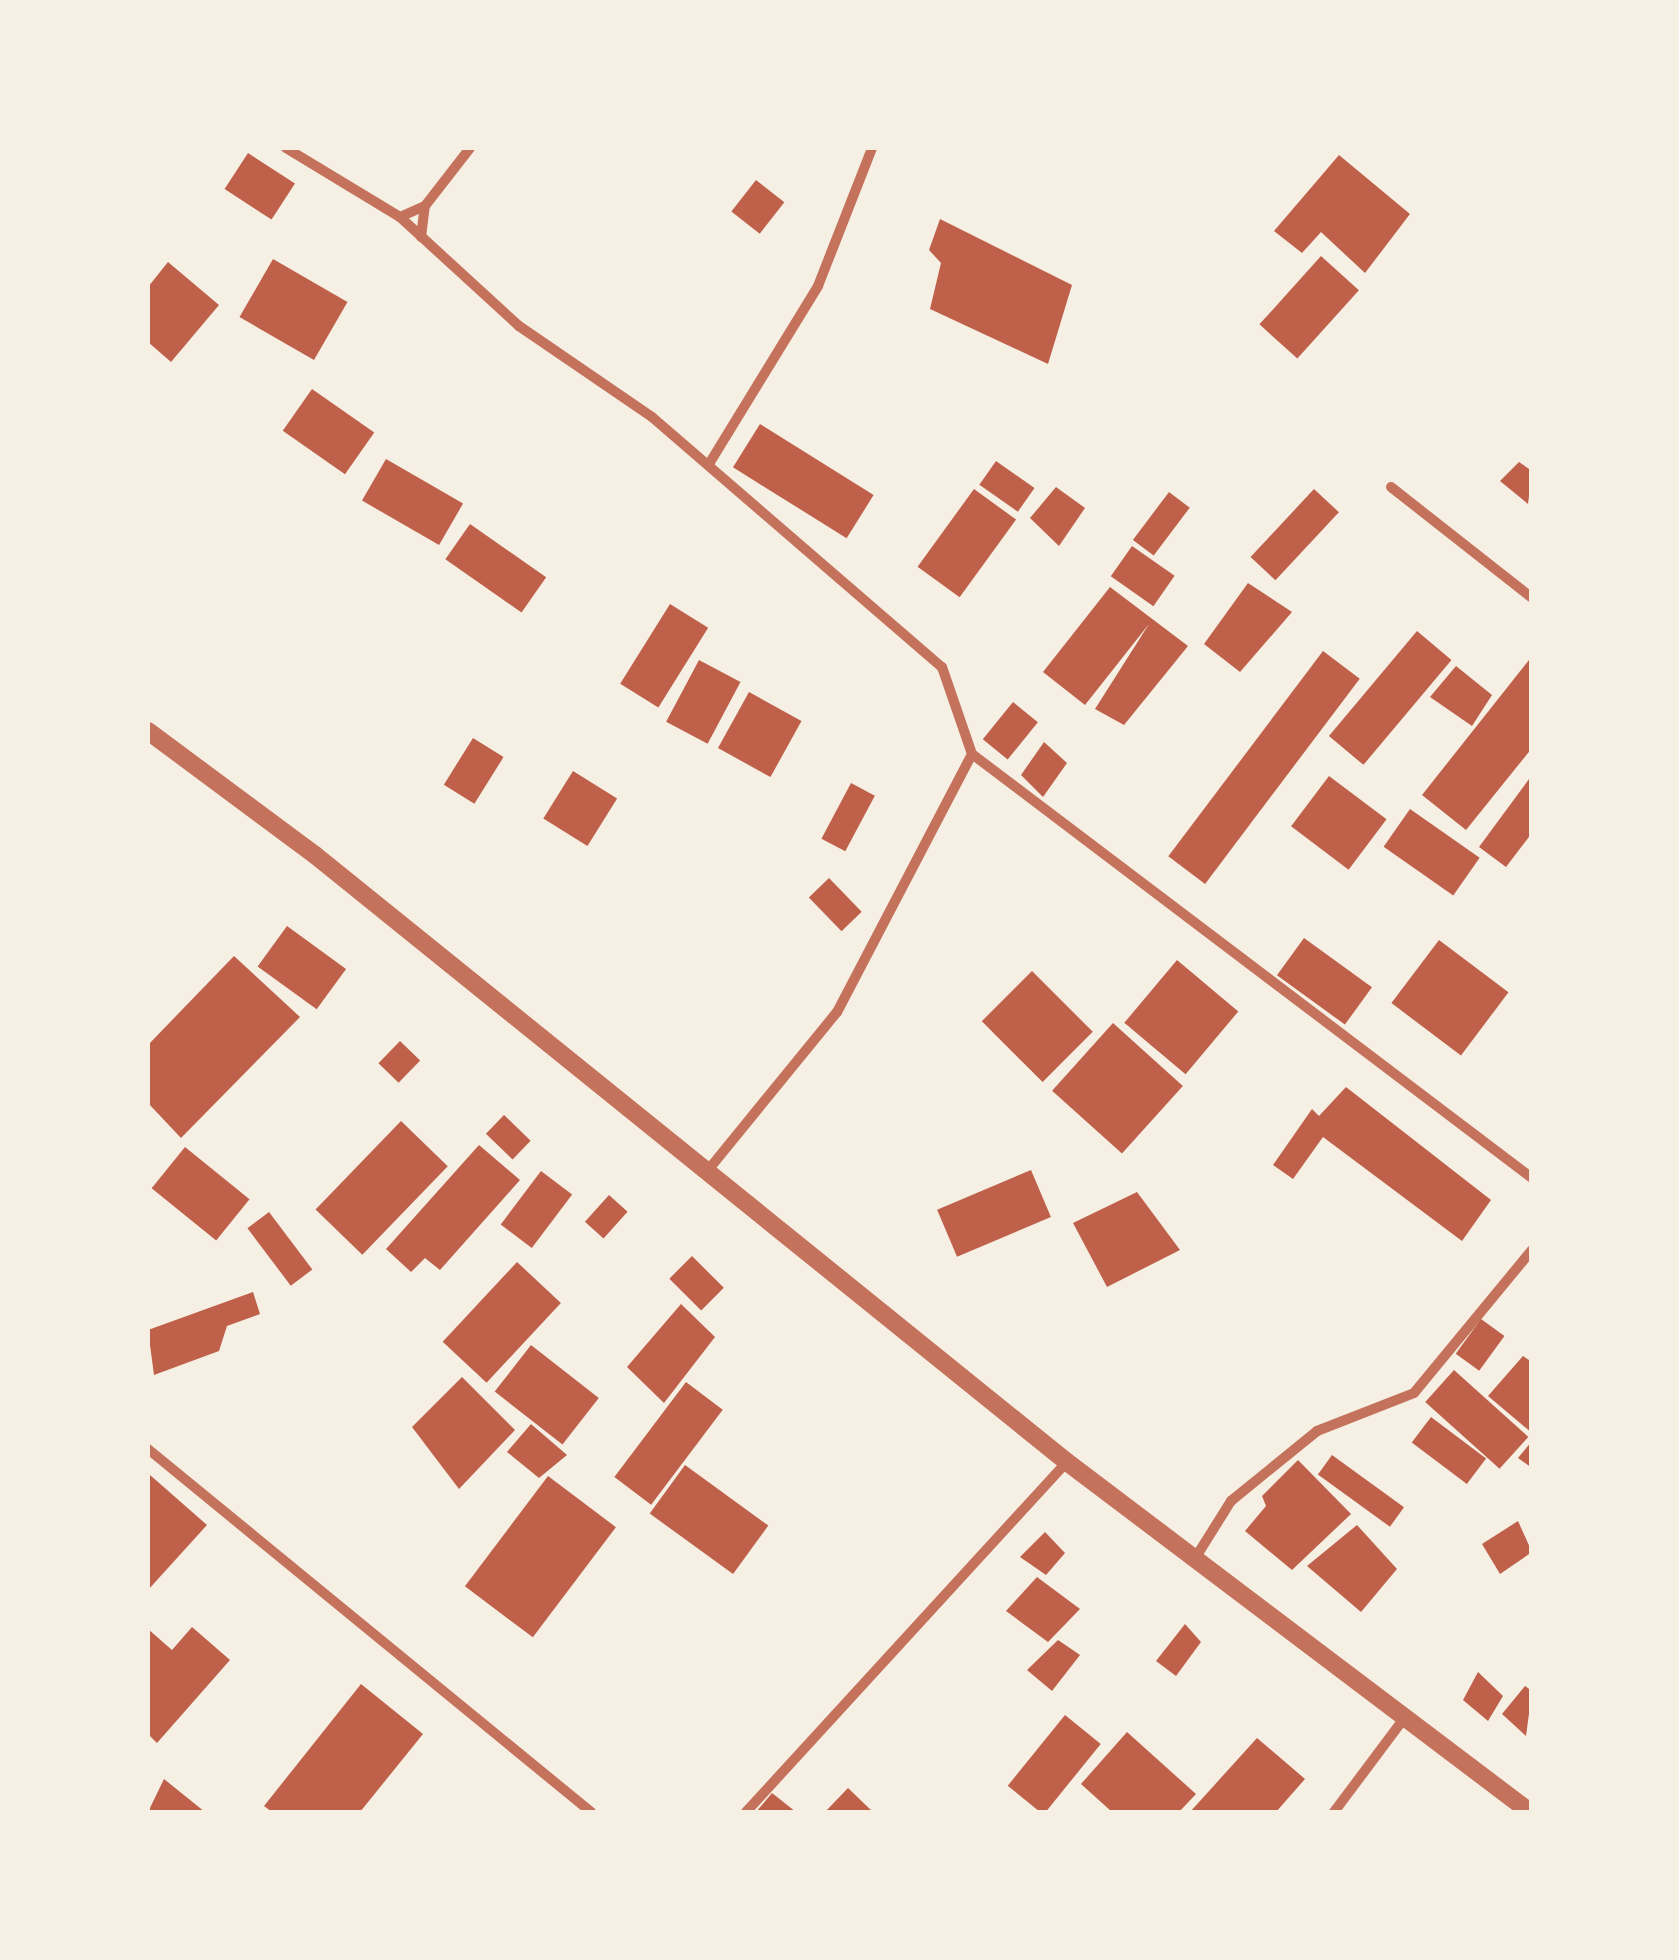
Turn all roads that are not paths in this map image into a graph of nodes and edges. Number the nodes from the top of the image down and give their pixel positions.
1 (286, 148) edge
2 (470, 148) edge
3 (872, 148) edge
4 (426, 206) junction
5 (400, 217) junction
6 (421, 237) junction
7 (710, 464) junction
8 (1391, 487) dead end
9 (1532, 598) edge
10 (148, 730) edge
11 (972, 754) junction
12 (708, 1170) junction
13 (1532, 1178) edge
14 (1532, 1250) edge
15 (148, 1449) edge
16 (1067, 1462) junction
17 (1194, 1560) junction
18 (1402, 1720) junction
19 (592, 1812) edge
20 (746, 1812) edge
21 (1334, 1812) edge
22 (1530, 1812) edge

1 - 5 street
2 - 4 street
3 - 7 street
4 - 5 street
4 - 6 street
5 - 6 street
6 - 7 street
7 - 11 street
8 - 9 street
10 - 12 street
11 - 12 street
11 - 13 street
12 - 16 street
14 - 17 street
15 - 19 street
16 - 17 street
16 - 20 street
17 - 18 street
18 - 21 street
18 - 22 street

